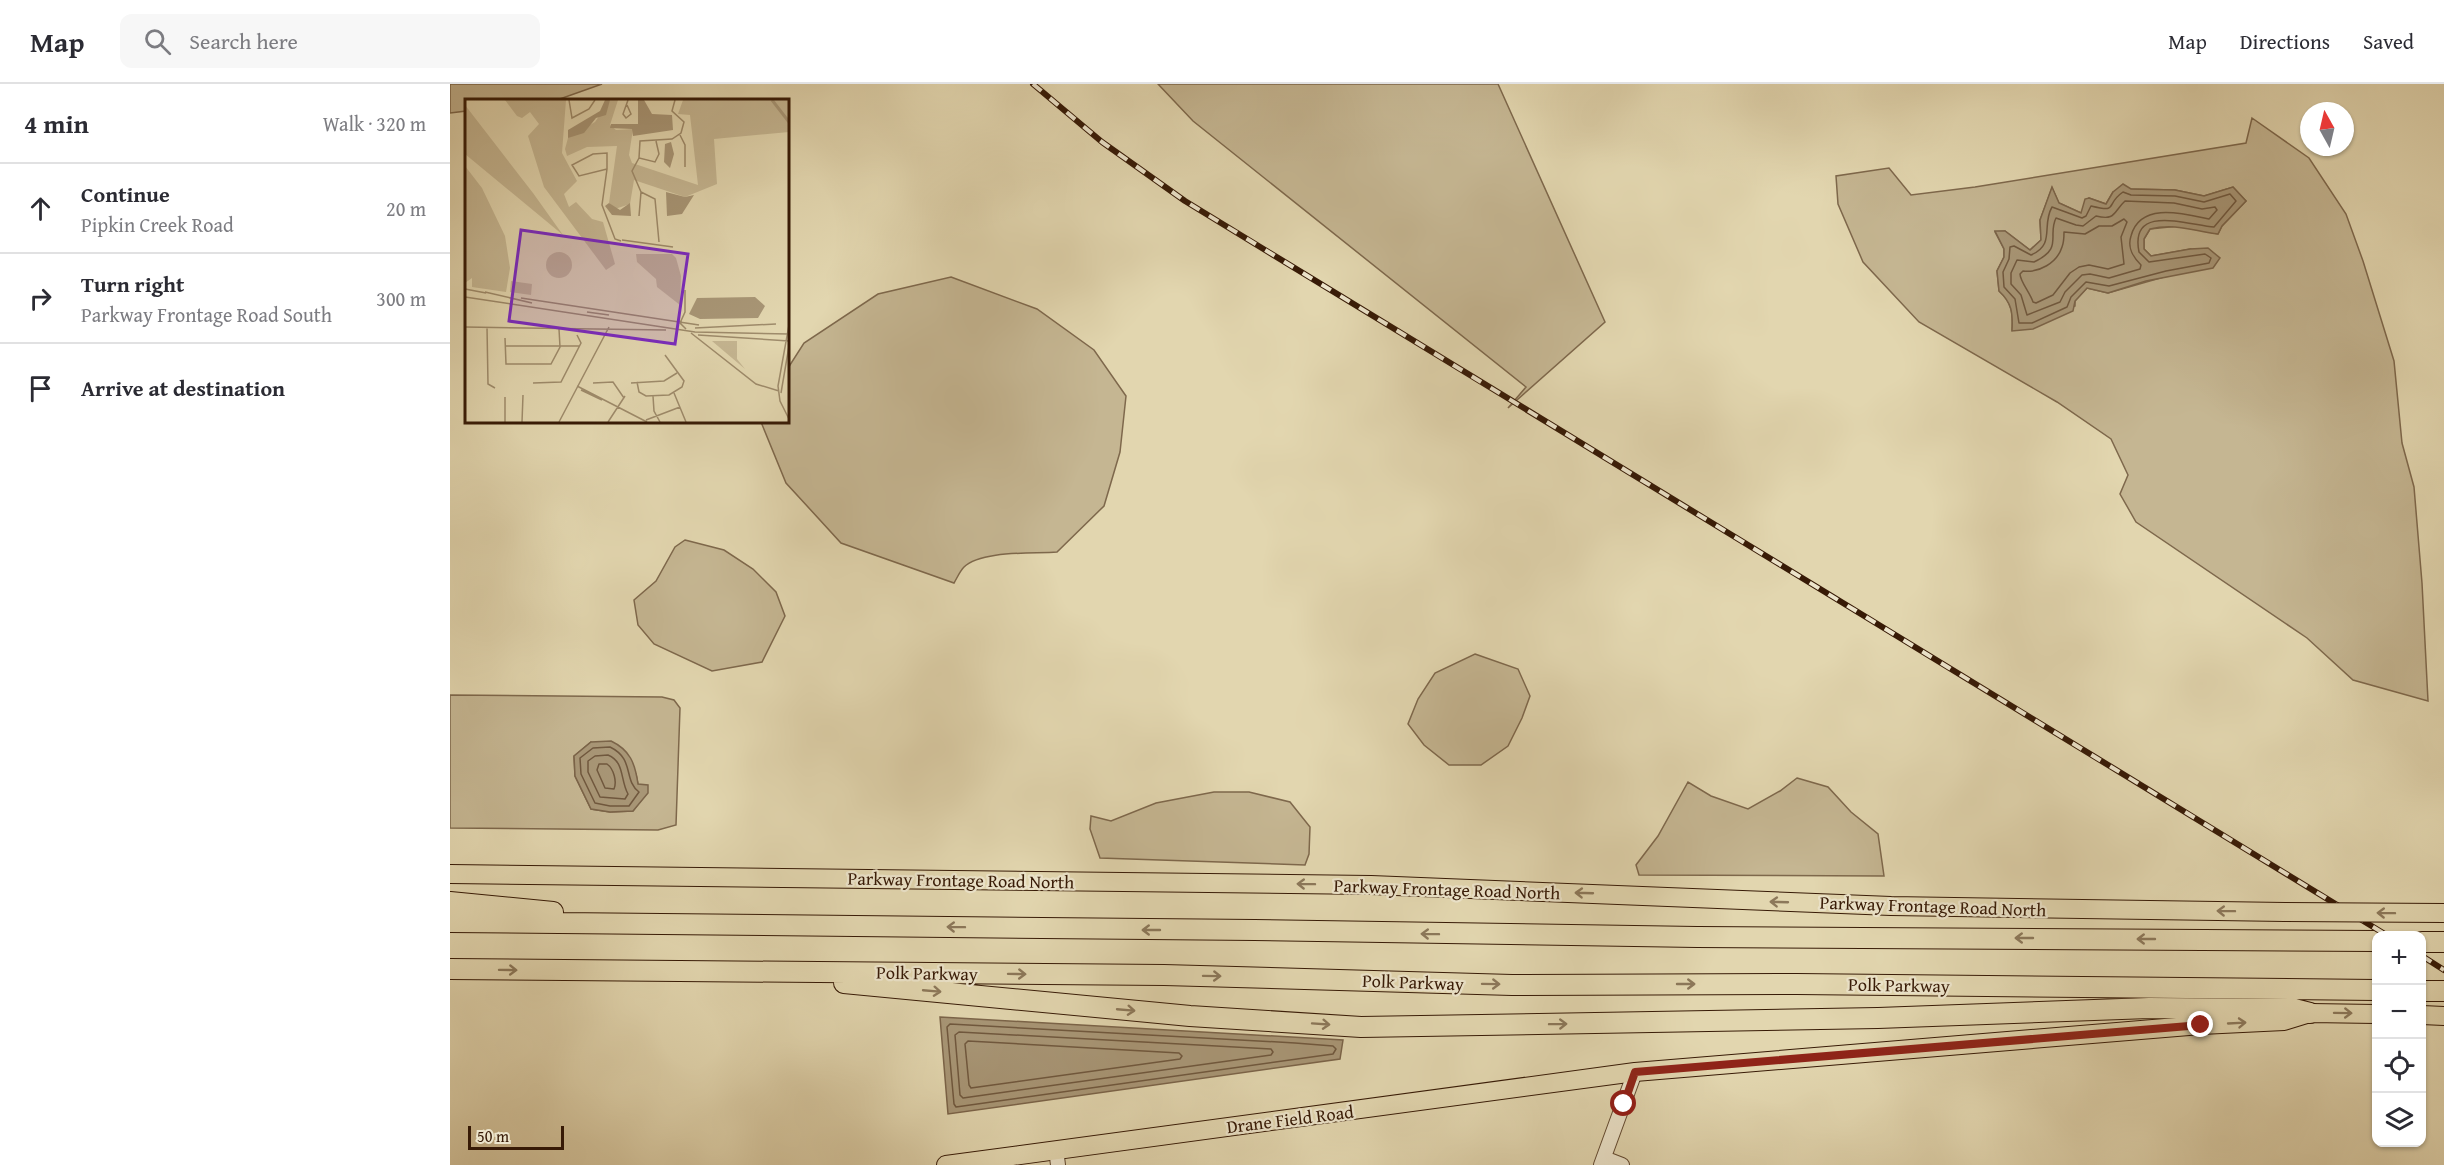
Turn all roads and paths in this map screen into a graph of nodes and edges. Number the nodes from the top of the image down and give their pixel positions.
1 (450, 874) edge
2 (450, 902) edge
3 (2444, 913) edge
4 (450, 922) edge
5 (696, 924) junction
6 (2372, 941) edge
7 (2426, 942) edge
8 (2444, 942) edge
9 (450, 969) edge
10 (706, 972) junction
11 (2372, 990) edge
12 (2426, 991) edge
13 (2444, 991) edge
14 (2310, 1013) junction
15 (2372, 1014) edge
16 (2426, 1015) edge
17 (2444, 1016) edge
18 (1635, 1072) junction
19 (1057, 1157) edge
20 (1603, 1162) edge
21 (945, 1165) edge
22 (1622, 1165) edge

3 -> 1 main road, Parkway Frontage Road North, bridge
2 - 5 highway
4 - 5 highway
6 -> 5 highway
7 - 8 highway
9 -> 10 highway, Polk Parkway
10 -> 11 highway, Polk Parkway
10 -> 14 highway
12 - 13 highway
14 -> 15 main road, Drane Field Road
18 -> 14 main road, Drane Field Road
16 - 17 main road
18 - 19 main road, Drane Field Road
18 - 20 street
19 - 21 main road, Drane Field Road
20 - 22 street

